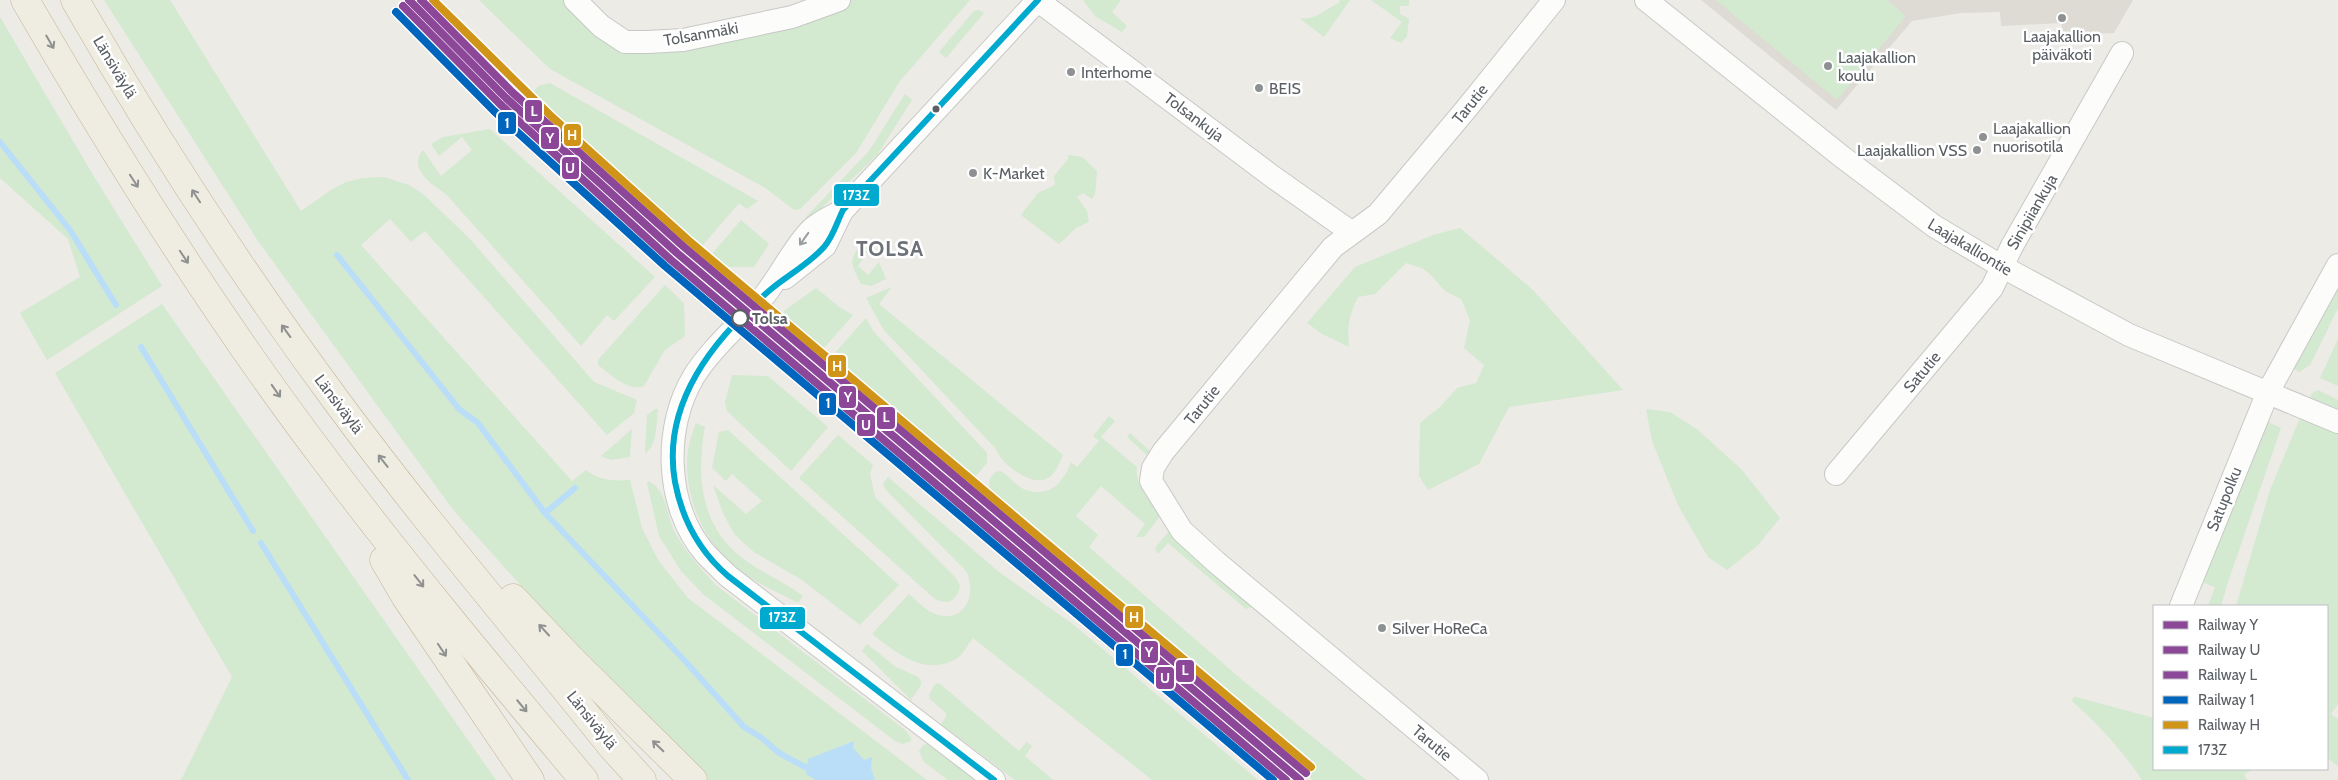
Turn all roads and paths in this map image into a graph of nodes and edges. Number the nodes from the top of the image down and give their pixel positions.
1 (25, 0) edge
2 (75, 0) edge
3 (575, 0) edge
4 (839, 0) edge
5 (1038, 0) edge
6 (1554, 0) edge
7 (1646, 0) edge
8 (2122, 53) dead end
9 (1351, 232) junction
10 (2338, 265) edge
11 (2001, 266) junction
12 (2268, 392) junction
13 (2338, 422) edge
14 (324, 460) junction
15 (1836, 474) dead end
16 (413, 500) junction
17 (2181, 605) edge
18 (530, 780) edge
19 (584, 780) edge
20 (642, 780) edge
21 (693, 780) edge
22 (994, 780) edge
23 (1477, 780) edge

1 -> 14 highway
16 -> 2 highway, Länsiväylä
3 - 4 street, Tolsanmäki
5 - 9 street, Tolsankuja
5 - 22 street
6 - 9 street, Tarutie
7 - 11 street, Laajakalliontie
8 - 11 street, Sinipiiankuja
9 - 23 street, Tarutie
10 - 12 street, Satupolku
11 - 12 street, Laajakalliontie
11 - 15 street, Satutie
12 - 13 street, Laajakalliontie
12 - 17 street, Satupolku
14 -> 18 highway
14 -> 19 highway
16 - 20 highway, Länsiväylä
21 -> 16 highway

